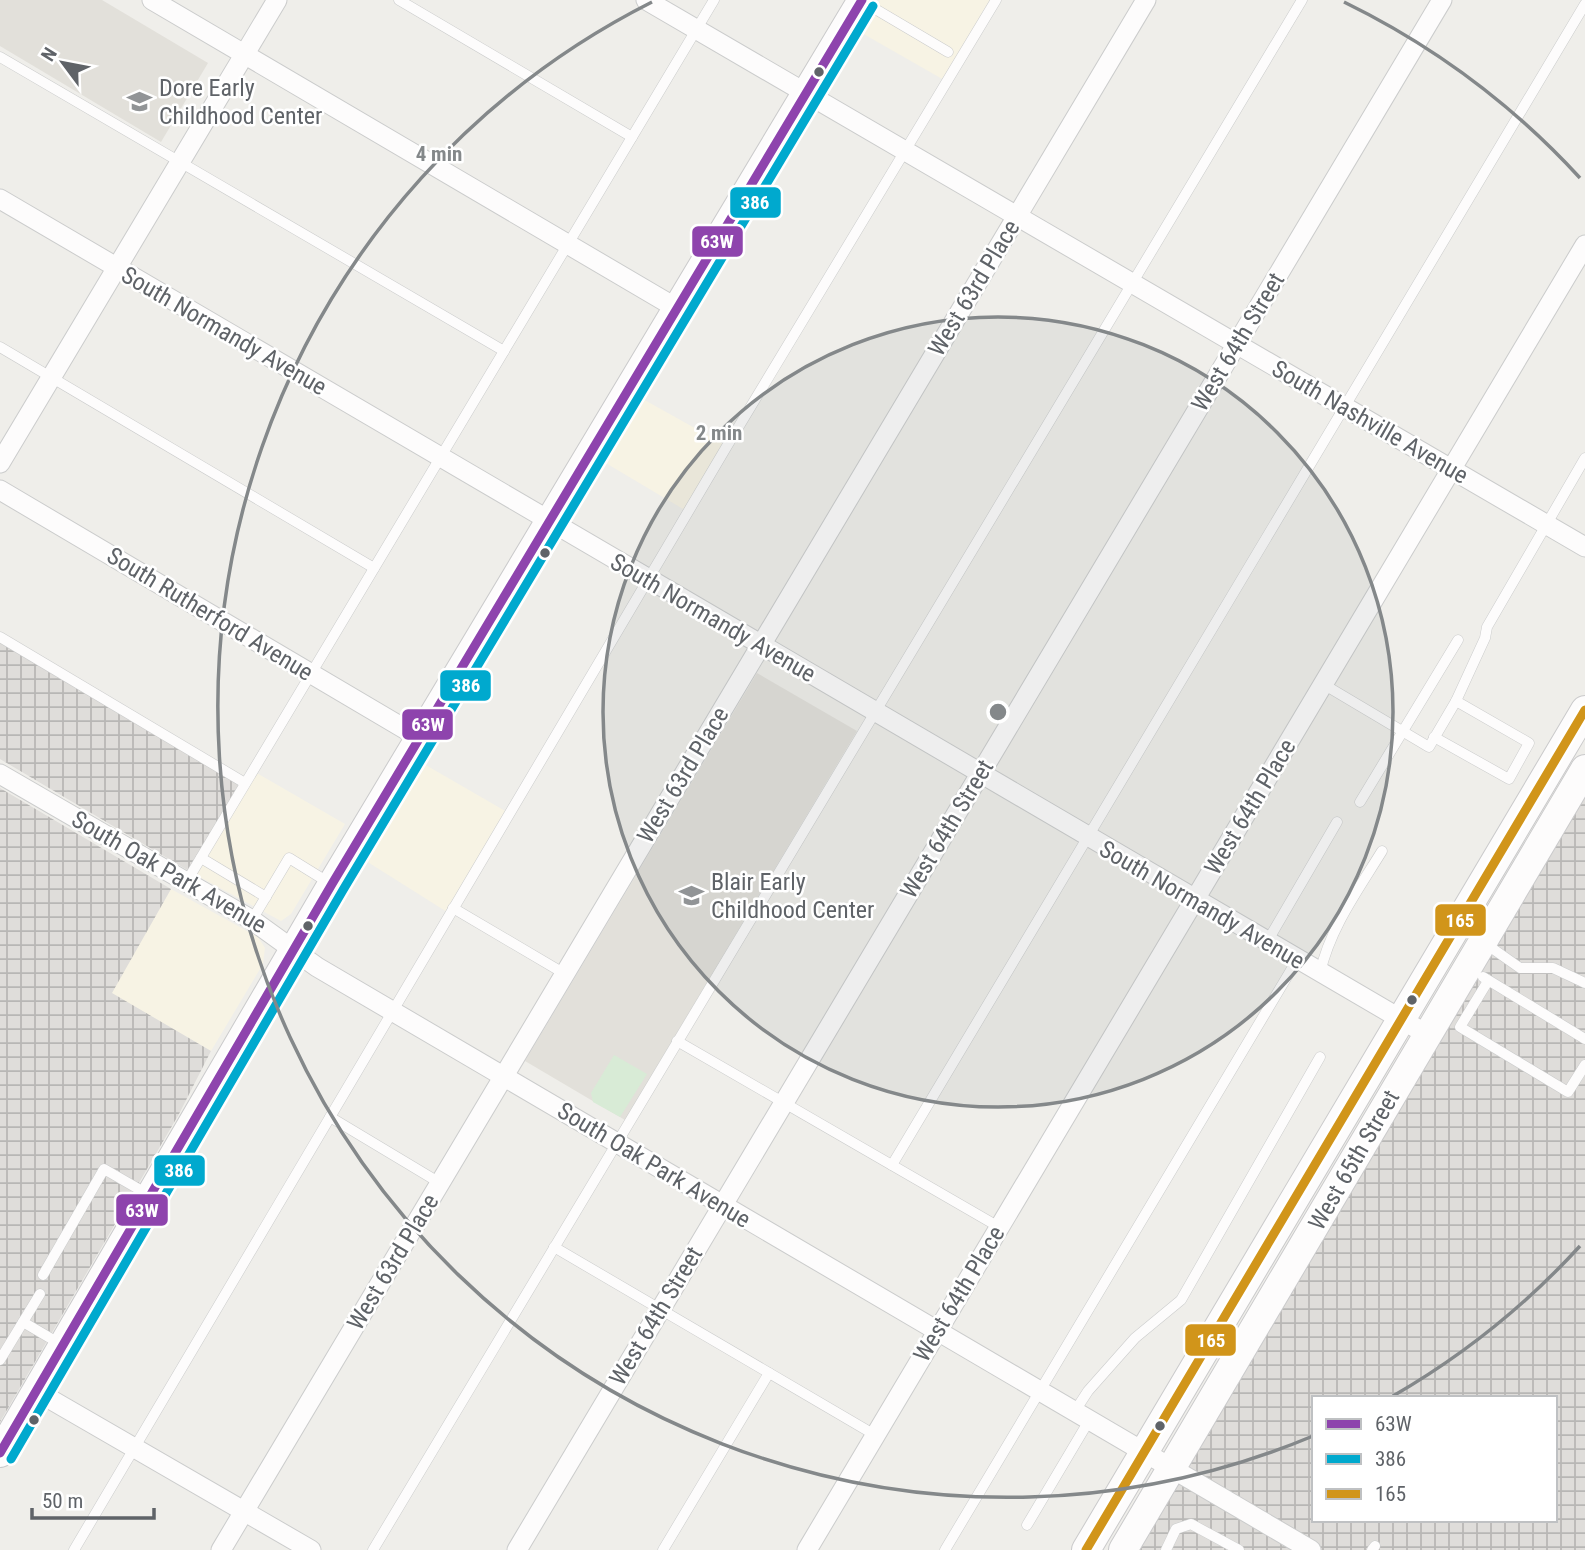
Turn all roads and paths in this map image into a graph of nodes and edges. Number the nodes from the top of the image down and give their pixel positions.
1 (152, 0) edge
2 (277, 0) edge
3 (399, 0) edge
4 (646, 0) edge
5 (714, 0) edge
6 (862, 0) edge
7 (996, 0) edge
8 (1146, 0) edge
9 (1302, 0) edge
10 (1442, 0) edge
11 (1585, 4) edge
12 (697, 30) junction
13 (948, 52) dead end
14 (244, 54) junction
15 (0, 57) edge
16 (806, 93) junction
17 (632, 137) junction
18 (905, 151) junction
19 (180, 162) junction
20 (0, 199) edge
21 (1017, 216) junction
22 (568, 244) junction
23 (1585, 245) edge
24 (117, 268) junction
25 (1132, 283) junction
26 (678, 309) junction
27 (1236, 344) junction
28 (0, 347) edge
29 (504, 351) junction
30 (51, 377) junction
31 (1344, 407) junction
32 (440, 458) junction
33 (1585, 458) edge
34 (0, 463) edge
35 (1451, 469) junction
36 (0, 490) edge
37 (550, 523) junction
38 (1546, 525) junction
39 (1585, 547) edge
40 (374, 568) junction
41 (648, 580) junction
42 (0, 637) edge
43 (1458, 640) dead end
44 (760, 646) junction
45 (312, 674) junction
46 (1323, 684) junction
47 (1457, 701) junction
48 (1585, 710) edge
49 (875, 712) junction
50 (1402, 731) junction
51 (1434, 737) junction
52 (420, 738) junction
53 (1585, 769) edge
54 (980, 774) junction
55 (2, 779) edge
56 (245, 783) junction
57 (1360, 802) dead end
58 (1337, 822) dead end
59 (1088, 837) junction
60 (1382, 851) dead end
61 (201, 858) junction
62 (187, 881) junction
63 (332, 884) junction
64 (266, 897) junction
65 (1194, 900) junction
66 (453, 908) junction
67 (252, 920) junction
68 (1482, 942) junction
69 (1266, 943) junction
70 (294, 948) junction
71 (1297, 960) junction
72 (1320, 973) junction
73 (565, 974) junction
74 (1478, 974) junction
75 (1585, 983) edge
76 (392, 1011) junction
77 (1401, 1020) junction
78 (1427, 1035) junction
79 (1585, 1039) edge
80 (677, 1041) junction
81 (1320, 1057) dead end
82 (1585, 1065) edge
83 (504, 1076) junction
84 (784, 1102) junction
85 (330, 1117) junction
86 (617, 1143) junction
87 (891, 1165) junction
88 (440, 1183) junction
89 (150, 1196) junction
90 (722, 1205) junction
91 (999, 1227) junction
92 (554, 1247) junction
93 (43, 1275) dead end
94 (40, 1294) dead end
95 (660, 1309) junction
96 (23, 1322) junction
97 (937, 1332) junction
98 (63, 1345) junction
99 (0, 1360) edge
100 (769, 1373) junction
101 (36, 1391) junction
102 (1041, 1391) junction
103 (1083, 1415) junction
104 (875, 1435) junction
105 (135, 1447) junction
106 (1144, 1452) junction
107 (0, 1453) edge
108 (1172, 1468) junction
109 (244, 1511) junction
110 (1027, 1525) dead end
111 (74, 1550) edge
112 (221, 1550) edge
113 (311, 1550) edge
114 (373, 1550) edge
115 (517, 1550) edge
116 (663, 1550) edge
117 (807, 1550) edge
118 (945, 1550) edge
119 (1086, 1550) edge
120 (1123, 1550) edge
121 (1166, 1550) edge
122 (1239, 1550) edge
123 (1311, 1550) edge

1 - 14 street
2 - 14 street
3 - 17 lane
4 - 12 street, South Nashville Avenue
5 - 12 lane
6 - 13 lane
6 - 16 street
7 - 18 lane
8 - 21 street, West 63rd Place
9 - 25 lane
10 - 27 street, West 64th Street
11 - 31 lane
12 - 16 street, South Nashville Avenue
12 - 17 lane
14 - 19 street
14 - 22 street
15 - 19 lane
16 - 18 street, South Nashville Avenue
16 - 26 street
17 - 22 lane
18 - 21 street, South Nashville Avenue
18 - 41 lane
19 - 24 street
19 - 29 lane
20 - 24 street, South Normandy Avenue
21 - 25 street, South Nashville Avenue
21 - 44 street, West 63rd Place
22 - 26 street
22 - 29 lane
23 - 35 street, West 64th Place
24 - 30 street
24 - 32 street, South Normandy Avenue
25 - 27 street, South Nashville Avenue
25 - 49 lane
26 - 37 street
27 - 31 street, South Nashville Avenue
27 - 54 street, West 64th Street
28 - 30 lane
29 - 32 lane
30 - 34 street
30 - 40 lane
31 - 35 street, South Nashville Avenue
31 - 59 lane
32 - 37 street, South Normandy Avenue
32 - 40 lane
33 - 38 lane
35 - 38 street, South Nashville Avenue
35 - 46 street, West 64th Place
36 - 45 street, South Rutherford Avenue
37 - 41 street, South Normandy Avenue
37 - 52 street
38 - 39 street, South Nashville Avenue
38 - 47 lane
40 - 45 lane
41 - 44 street, South Normandy Avenue
41 - 66 lane
42 - 56 lane
43 - 50 lane
44 - 49 street, South Normandy Avenue
44 - 73 street, West 63rd Place
45 - 52 street, South Rutherford Avenue
45 - 56 lane
46 - 50 lane
46 - 65 street, West 64th Place
47 - 51 lane
47 - 51 lane
48 - 77 street, West 65th Street
49 - 54 street, South Normandy Avenue
49 - 80 lane
50 - 51 lane
50 - 57 lane
52 - 63 street
53 - 68 street, West 65th Street
54 - 59 street, South Normandy Avenue
54 - 84 street, West 64th Street
55 - 62 street, South Oak Park Avenue
56 - 61 lane
58 - 69 lane
59 - 65 street, South Normandy Avenue
59 - 87 lane
60 - 72 lane
61 - 62 lane
61 - 64 lane
62 - 67 street, South Oak Park Avenue
63 - 64 lane
63 - 70 street
64 - 67 lane
65 - 69 street, South Normandy Avenue
65 - 91 street, West 64th Place
66 - 73 lane
66 - 76 lane
67 - 70 street, South Oak Park Avenue
68 - 74 street, West 65th Street
68 - 75 lane
69 - 71 street, South Normandy Avenue
70 - 76 street, South Oak Park Avenue
70 - 89 street
71 - 72 street, South Normandy Avenue
71 - 102 lane
72 - 77 street, South Normandy Avenue
73 - 83 street, West 63rd Place
74 - 78 street, West 65th Street
74 - 79 lane
74 - 82 lane
76 - 83 street, South Oak Park Avenue
76 - 85 lane
77 - 78 street, South Normandy Avenue
77 - 106 street, West 65th Street
78 - 108 street, West 65th Street
80 - 84 lane
80 - 86 lane
81 - 103 lane
83 - 86 street, South Oak Park Avenue
83 - 88 street, West 63rd Place
84 - 87 lane
84 - 90 street, West 64th Street
85 - 88 lane
85 - 105 lane
86 - 90 street, South Oak Park Avenue
86 - 92 lane
87 - 91 lane
88 - 109 street, West 63rd Place
89 - 93 lane
89 - 98 street
90 - 95 street, West 64th Street
90 - 97 street, South Oak Park Avenue
91 - 97 street, West 64th Place
92 - 95 lane
92 - 114 lane
94 - 96 lane
95 - 100 lane
95 - 115 street, West 64th Street
96 - 98 lane
96 - 99 lane
97 - 102 street, South Oak Park Avenue
97 - 104 street, West 64th Place
98 - 101 street
100 - 104 lane
100 - 116 lane
101 - 105 street
101 - 107 street
102 - 103 street, South Oak Park Avenue
102 - 118 lane
103 - 106 street, South Oak Park Avenue
103 - 110 lane
104 - 117 street, West 64th Place
105 - 109 street
105 - 111 lane
106 - 108 street, South Oak Park Avenue
106 - 119 street, West 65th Street
108 - 120 street, West 65th Street
108 - 123 street, South Oak Park Avenue
109 - 112 street, West 63rd Place
109 - 113 street
121 - 122 lane

